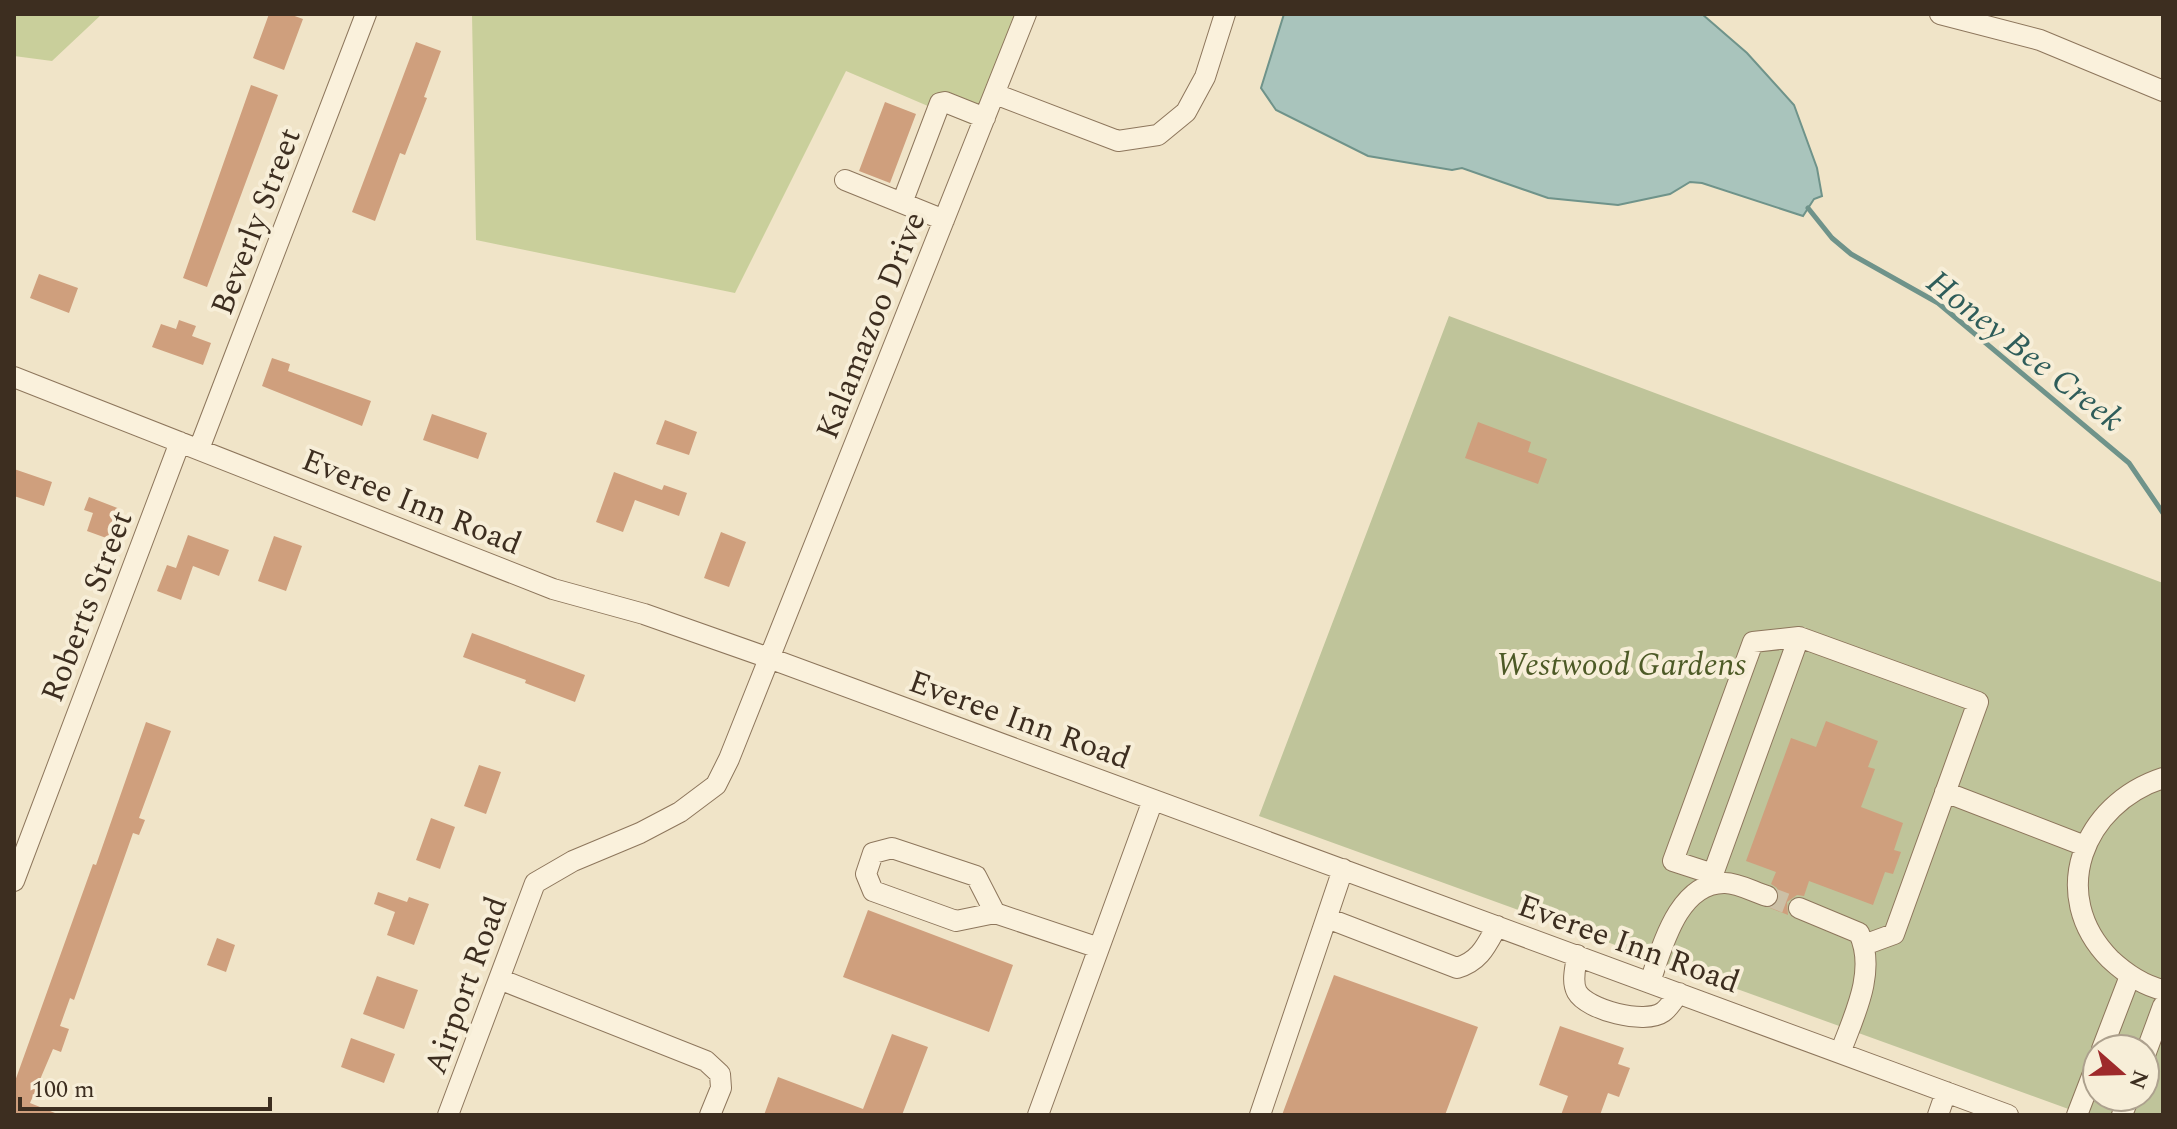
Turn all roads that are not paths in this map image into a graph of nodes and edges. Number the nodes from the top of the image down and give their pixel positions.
1 (366, 14) edge
2 (1026, 14) edge
3 (1225, 14) edge
4 (1940, 14) edge
5 (2163, 91) edge
6 (995, 94) junction
7 (985, 118) junction
8 (845, 180) dead end
9 (902, 203) junction
10 (944, 220) junction
11 (14, 377) edge
12 (190, 445) junction
13 (1799, 637) junction
14 (769, 658) junction
15 (2163, 778) edge
16 (1945, 792) junction
17 (1153, 800) junction
18 (2085, 846) junction
19 (1343, 869) junction
20 (1711, 880) junction
21 (14, 881) edge
22 (1767, 896) tunnel mouth
23 (1799, 908) tunnel mouth
24 (995, 913) junction
25 (1327, 918) junction
26 (1497, 926) junction
27 (1864, 945) junction
28 (1099, 948) junction
29 (1577, 955) junction
30 (2130, 976) junction
31 (499, 979) junction
32 (1650, 982) junction
33 (2163, 990) edge
34 (1679, 993) junction
35 (2163, 1006) edge
36 (2108, 1033) edge
37 (2153, 1033) edge
38 (1840, 1053) junction
39 (1946, 1092) junction
40 (448, 1115) edge
41 (710, 1115) edge
42 (1038, 1115) edge
43 (1260, 1115) edge
44 (1938, 1115) edge
45 (2008, 1115) edge

1 - 12 street, Beverly Street
2 - 6 street, Kalamazoo Drive
3 - 6 street
4 - 5 street
6 - 7 street, Kalamazoo Drive
7 - 9 street
7 - 10 street, Kalamazoo Drive
8 - 9 street
9 - 10 street
10 - 14 street, Kalamazoo Drive
11 - 12 street, Everee Inn Road
12 - 14 street, Everee Inn Road
12 - 21 street, Roberts Street
13 - 16 street
13 - 20 street
13 - 20 street
14 - 17 street, Everee Inn Road
14 - 31 street, Airport Road
15 - 18 street
16 - 18 street
16 - 27 street
17 - 19 street, Everee Inn Road
17 - 28 street
18 - 30 street
19 - 25 street
19 - 26 street, Everee Inn Road
20 - 22 street
20 - 32 street
23 - 27 street
24 - 24 street
24 - 28 street
25 - 26 street
25 - 43 street
26 - 29 street, Everee Inn Road
27 - 38 street
28 - 42 street
29 - 32 street, Everee Inn Road
29 - 34 street
30 - 33 street
30 - 36 street
31 - 40 street, Airport Road
31 - 41 street
32 - 34 street, Everee Inn Road
34 - 38 street, Everee Inn Road
35 - 37 street
38 - 39 street, Everee Inn Road
39 - 44 street
39 - 45 street, Everee Inn Road

